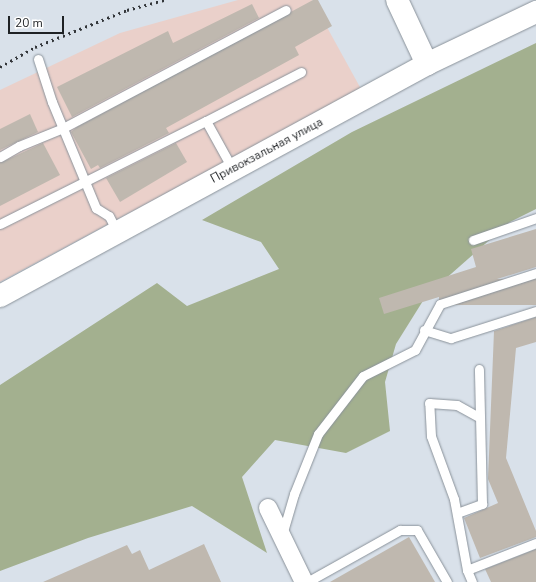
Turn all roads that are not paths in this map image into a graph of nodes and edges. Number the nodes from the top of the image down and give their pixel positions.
1 (398, 0) edge
2 (286, 10) dead end
3 (536, 12) edge
4 (38, 59) dead end
5 (427, 64) junction
6 (301, 72) dead end
7 (206, 121) junction
8 (63, 128) junction
9 (0, 157) edge
10 (233, 170) junction
11 (85, 181) junction
12 (536, 218) edge
13 (0, 224) edge
14 (117, 232) junction
15 (473, 240) dead end
16 (536, 273) edge
17 (0, 296) edge
18 (536, 312) edge
19 (424, 330) junction
20 (479, 369) dead end
21 (479, 417) junction
22 (268, 508) dead end
23 (457, 513) junction
24 (281, 536) junction
25 (536, 543) edge
26 (467, 570) junction
27 (304, 582) edge
28 (308, 582) edge
29 (447, 582) edge
30 (472, 582) edge

1 - 5 main road
2 - 8 lane
3 - 5 main road, Привокзальная улица
4 - 8 lane
5 - 10 main road, Привокзальная улица
6 - 7 lane
7 - 10 lane
7 - 11 lane
8 - 9 lane
8 - 11 lane
10 - 14 main road, Привокзальная улица
11 - 13 lane
11 - 14 lane
12 - 15 lane
14 - 17 main road, Привокзальная улица
16 - 19 lane
18 - 19 lane
19 - 24 lane
20 - 21 lane
21 - 23 lane
21 - 23 lane
22 - 24 street
23 - 26 lane
24 - 27 street
25 - 26 lane
26 - 30 lane
28 - 29 lane

